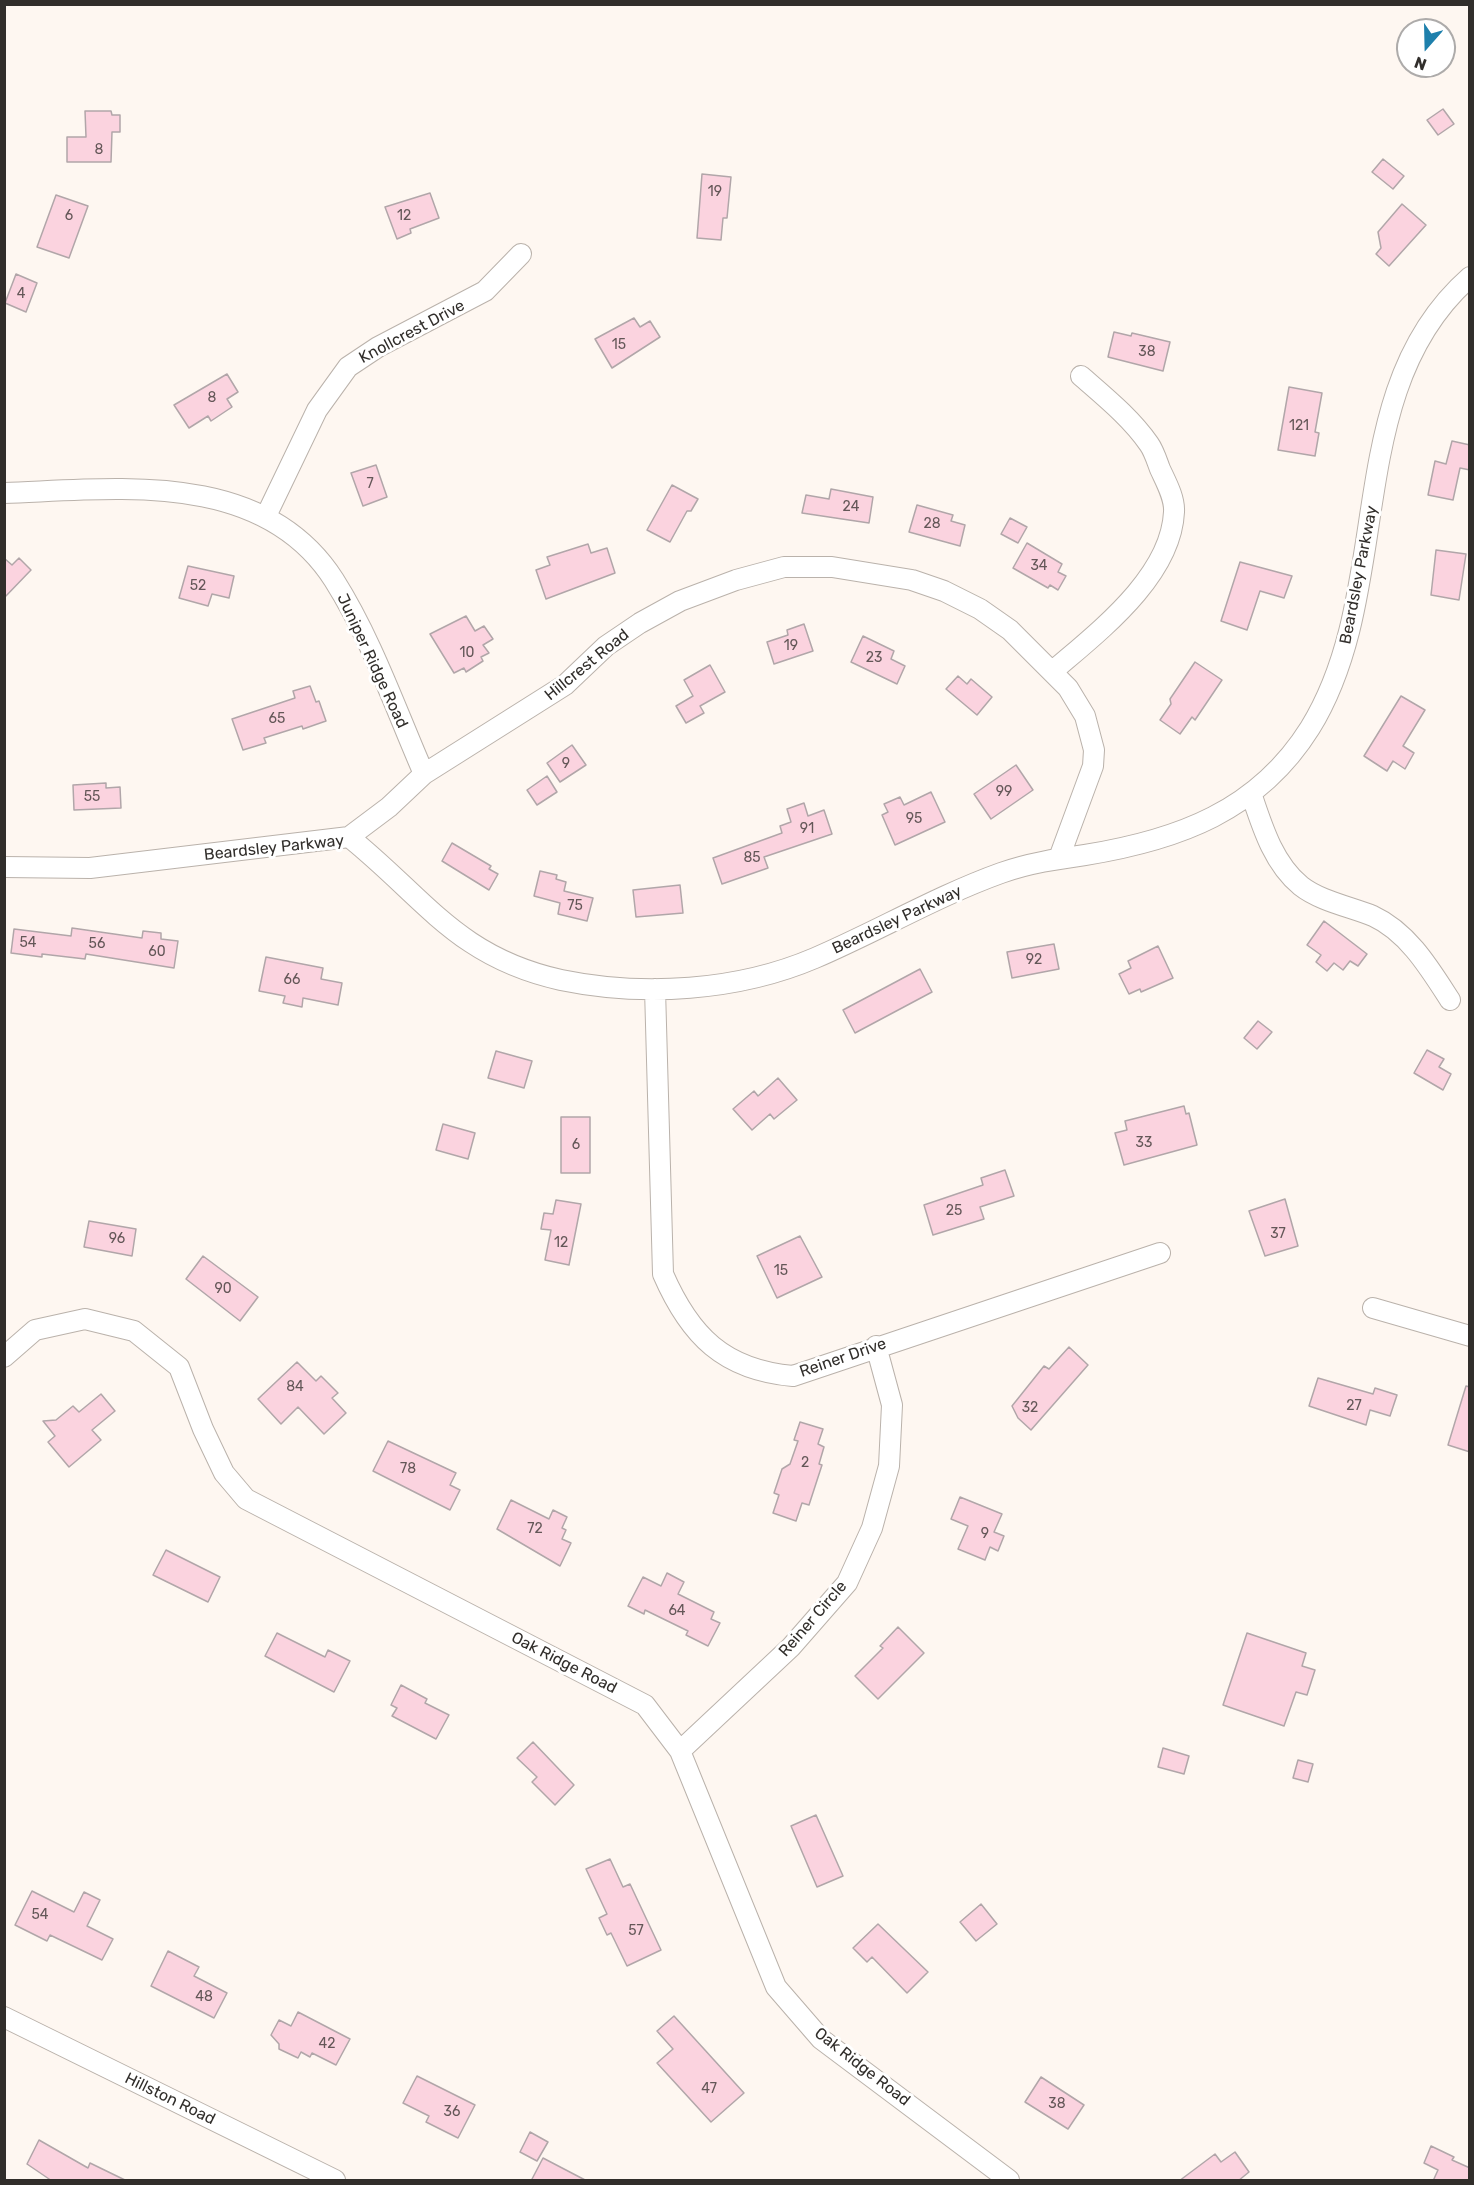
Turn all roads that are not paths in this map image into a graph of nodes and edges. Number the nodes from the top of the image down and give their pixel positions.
1 (521, 254) dead end
2 (1470, 277) edge
3 (1081, 376) dead end
4 (4, 493) edge
5 (266, 516) junction
6 (1053, 671) junction
7 (424, 774) junction
8 (1251, 794) junction
9 (349, 837) junction
10 (1059, 858) junction
11 (4, 867) edge
12 (655, 989) junction
13 (1450, 1000) dead end
14 (1160, 1253) dead end
15 (1373, 1308) dead end
16 (1470, 1336) edge
17 (876, 1346) junction
18 (4, 1357) edge
19 (680, 1751) junction
20 (4, 2017) edge
21 (328, 2179) edge
22 (1010, 2181) edge

1 - 5 street, Knollcrest Drive
2 - 8 street, Beardsley Parkway
3 - 6 street
4 - 5 street, Juniper Ridge Road
5 - 7 street, Juniper Ridge Road
6 - 7 street, Hillcrest Road
6 - 10 street, Hillcrest Road
7 - 9 street, Hillcrest Road
8 - 10 street, Beardsley Parkway
8 - 13 street
9 - 11 street, Beardsley Parkway
9 - 12 street, Beardsley Parkway
10 - 12 street, Beardsley Parkway
12 - 17 street, Reiner Drive
14 - 17 street, Reiner Drive
15 - 16 street
17 - 19 street, Reiner Circle
18 - 19 street, Oak Ridge Road
19 - 22 street, Oak Ridge Road
20 - 21 street, Hillston Road

